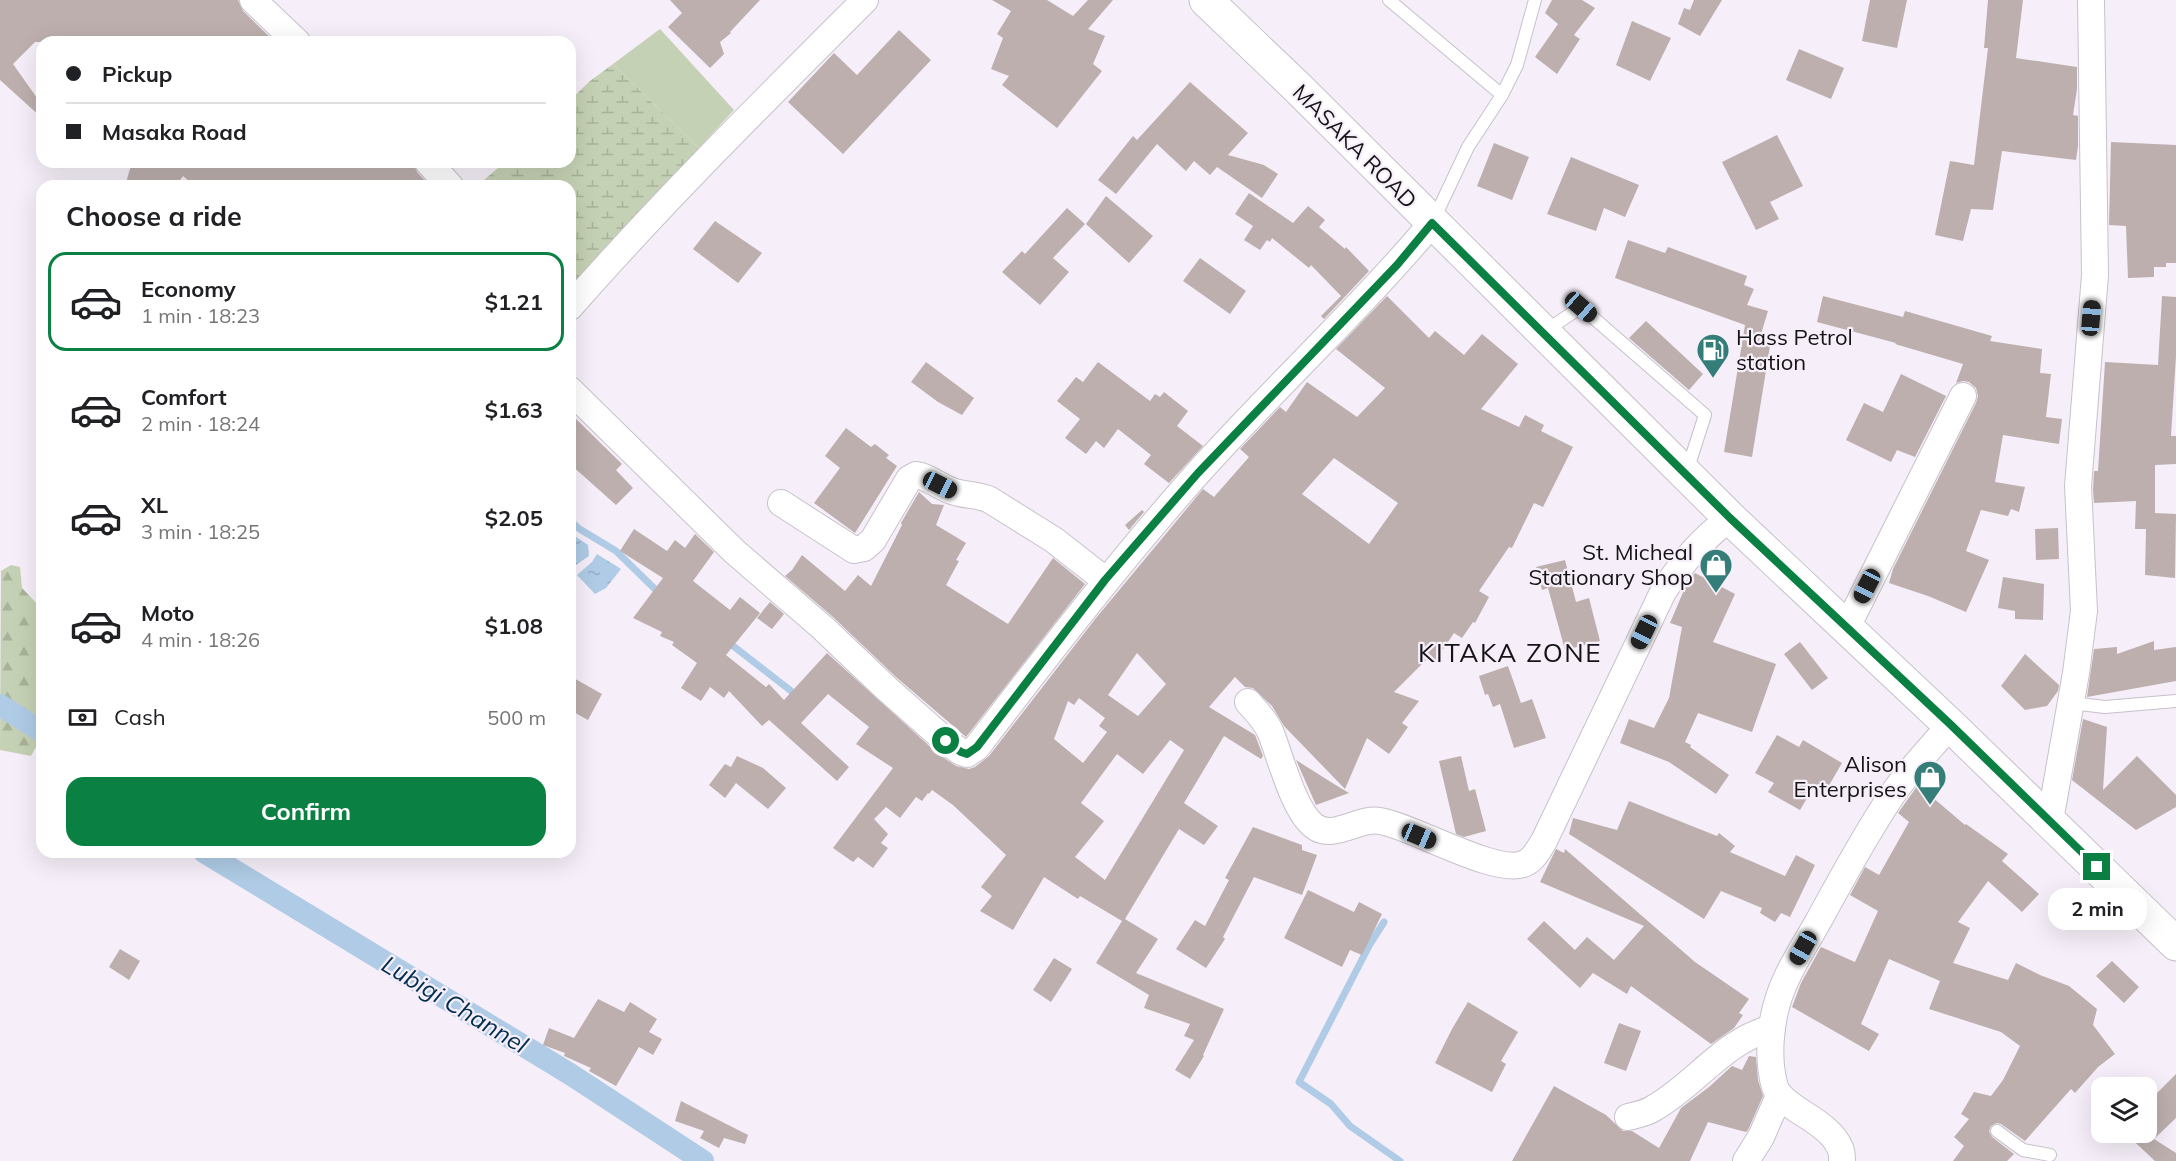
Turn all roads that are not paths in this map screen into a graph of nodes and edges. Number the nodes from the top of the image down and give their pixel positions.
1 (253, 0) edge
2 (865, 0) edge
3 (1206, 0) edge
4 (1389, 0) edge
5 (1535, 0) edge
6 (2091, 0) edge
7 (291, 36) edge
8 (1502, 95) junction
9 (434, 168) edge
10 (444, 180) edge
11 (1432, 223) junction
12 (576, 300) edge
13 (1543, 332) junction
14 (576, 396) edge
15 (1963, 396) dead end
16 (1686, 474) junction
17 (781, 503) dead end
18 (1730, 518) junction
19 (1105, 580) junction
20 (1847, 627) junction
21 (2176, 700) edge
22 (1248, 702) dead end
23 (2071, 703) junction
24 (1950, 724) junction
25 (2050, 821) junction
26 (2176, 944) edge
27 (1772, 1028) junction
28 (1779, 1096) junction
29 (1628, 1117) dead end
30 (1997, 1131) dead end
31 (2050, 1155) dead end
32 (1746, 1161) edge
33 (1842, 1161) edge

1 - 7 street
2 - 12 street
3 - 11 main road, MASAKA ROAD
4 - 8 lane
5 - 8 lane
6 - 23 street
8 - 11 lane
9 - 10 street
11 - 13 main road, MASAKA ROAD
11 - 19 street
13 - 16 main road, MASAKA ROAD
13 - 16 lane
14 - 19 street
15 - 20 street
16 - 18 main road, MASAKA ROAD
17 - 19 street
18 - 20 main road, MASAKA ROAD
18 - 22 street
20 - 24 main road, MASAKA ROAD
21 - 23 lane
23 - 25 street
24 - 25 main road, MASAKA ROAD
24 - 27 street
25 - 26 main road, MASAKA ROAD
27 - 28 street
27 - 29 street
28 - 32 street
28 - 33 street
30 - 31 lane

